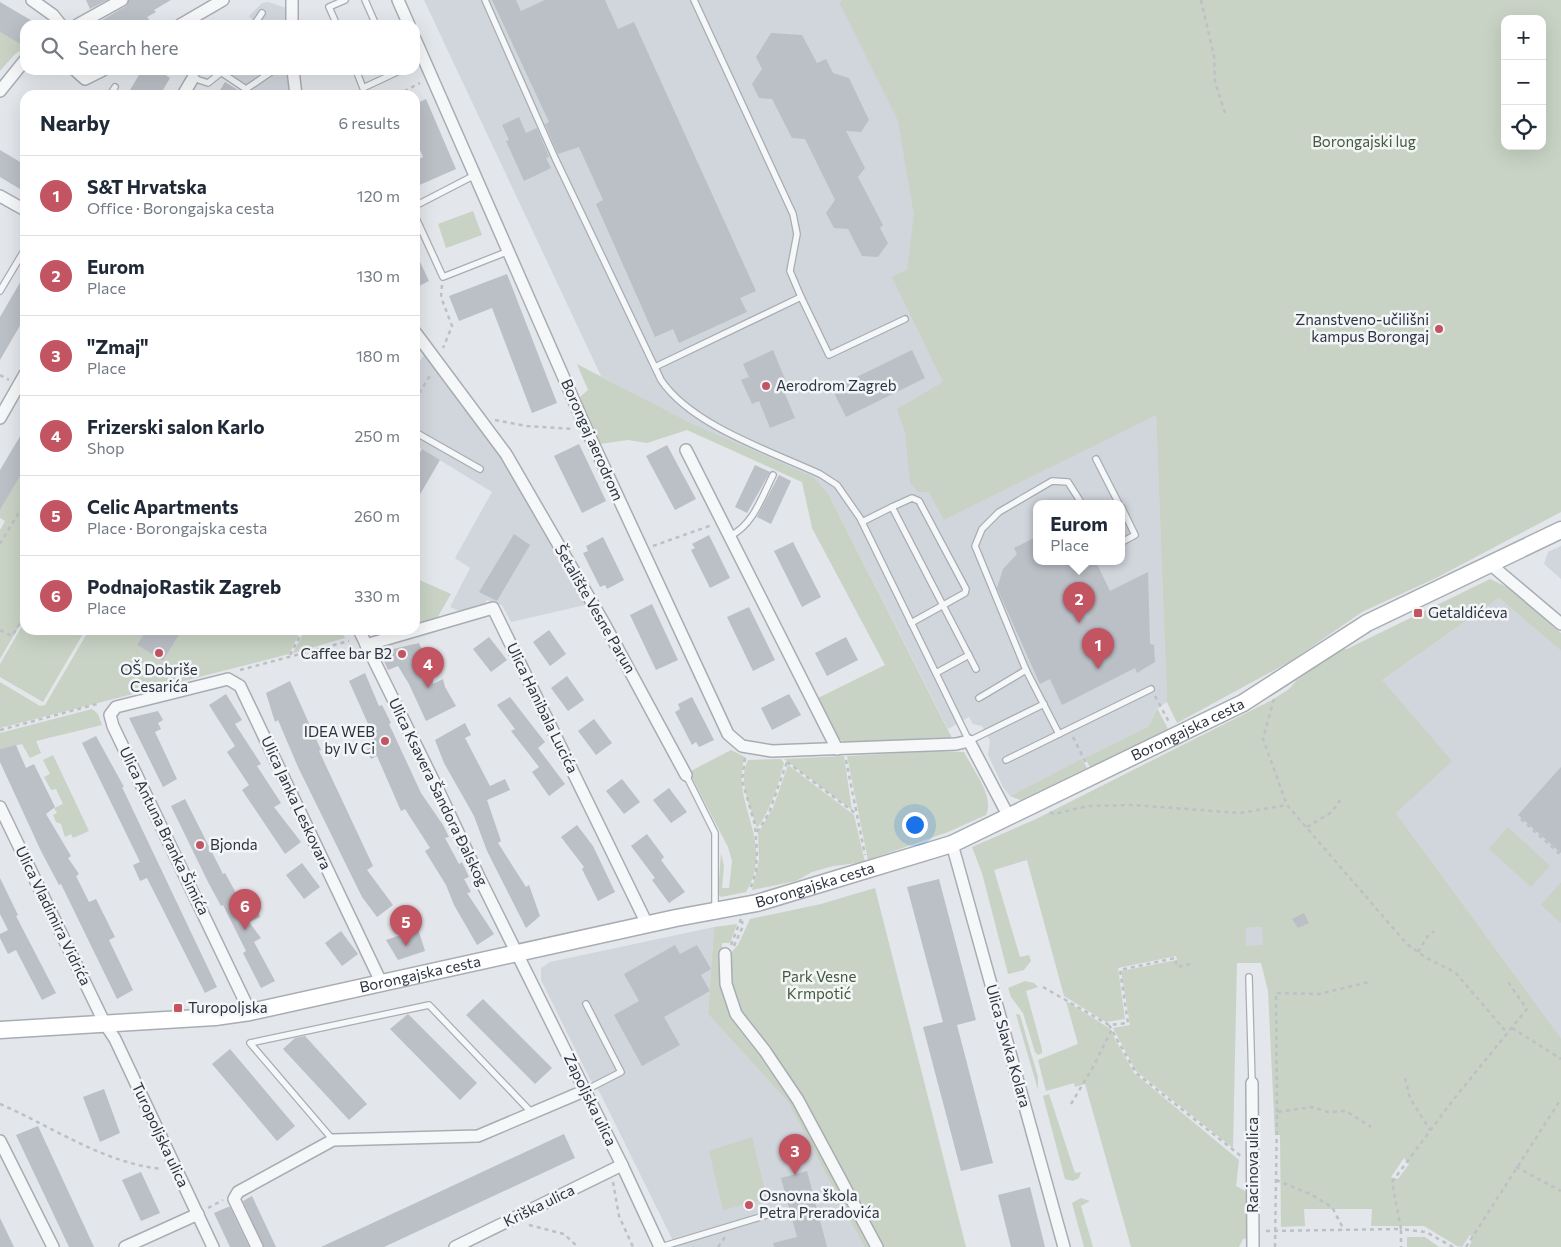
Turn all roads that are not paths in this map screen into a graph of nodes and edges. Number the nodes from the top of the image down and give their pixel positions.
1 (32, 0) edge
2 (122, 0) edge
3 (223, 0) edge
4 (292, 0) edge
5 (345, 0) edge
6 (365, 0) edge
7 (398, 0) edge
8 (485, 0) edge
9 (694, 0) edge
10 (262, 13) dead end
11 (57, 20) edge
12 (86, 20) edge
13 (189, 20) edge
14 (257, 20) edge
15 (292, 20) edge
16 (335, 20) edge
17 (374, 20) edge
18 (407, 20) edge
19 (420, 51) edge
20 (20, 66) edge
21 (81, 75) edge
22 (93, 75) edge
23 (218, 75) edge
24 (228, 75) edge
25 (267, 75) edge
26 (294, 75) edge
27 (358, 75) edge
28 (391, 75) edge
29 (193, 78) joint
30 (114, 87) dead end
31 (112, 90) edge
32 (186, 90) edge
33 (295, 90) edge
34 (0, 91) edge
35 (475, 176) junction
36 (0, 196) edge
37 (420, 204) edge
38 (20, 207) edge
39 (420, 227) edge
40 (509, 251) junction
41 (20, 257) edge
42 (0, 291) edge
43 (801, 297) junction
44 (905, 319) dead end
45 (420, 339) edge
46 (655, 368) junction
47 (20, 383) edge
48 (0, 418) edge
49 (420, 435) edge
50 (686, 450) dead end
51 (1096, 459) dead end
52 (480, 469) dead end
53 (773, 475) dead end
54 (1079, 500) edge
55 (1118, 500) edge
56 (892, 507) junction
57 (1125, 514) edge
58 (862, 522) junction
59 (1561, 530) edge
60 (730, 536) junction
61 (1125, 540) edge
62 (1490, 564) junction
63 (943, 605) junction
64 (911, 623) junction
65 (1561, 624) edge
66 (420, 629) edge
67 (361, 635) edge
68 (400, 635) edge
69 (366, 645) junction
70 (969, 655) junction
71 (976, 669) dead end
72 (1026, 670) junction
73 (936, 673) junction
74 (1151, 689) road end
75 (175, 691) joint
76 (979, 698) dead end
77 (1044, 704) junction
78 (1058, 734) junction
79 (969, 741) junction
80 (841, 749) junction
81 (1006, 760) dead end
82 (686, 776) joint
83 (0, 807) edge
84 (1008, 817) junction
85 (952, 844) junction
86 (715, 911) junction
87 (648, 926) junction
88 (727, 952) road end
89 (517, 953) junction
90 (1249, 976) dead end
91 (381, 982) junction
92 (586, 1004) dead end
93 (250, 1012) junction
94 (105, 1024) junction
95 (0, 1030) edge
96 (1252, 1083) joint
97 (584, 1091) junction
98 (532, 1113) junction
99 (333, 1140) junction
100 (0, 1141) edge
101 (622, 1165) junction
102 (198, 1214) junction
103 (770, 1214) dead end
104 (53, 1247) edge
105 (125, 1247) edge
106 (213, 1247) edge
107 (257, 1247) edge
108 (455, 1247) edge
109 (660, 1247) edge
110 (877, 1247) edge
111 (1064, 1247) edge
112 (1253, 1247) edge

1 - 11 street
2 - 12 street
3 - 13 street
4 - 15 street
5 - 16 lane
6 - 17 lane
7 - 18 street
8 - 46 lane
9 - 43 lane
10 - 14 lane
19 - 35 street, Borongaj aerodrom
20 - 34 street
21 - 22 street
23 - 29 lane
24 - 25 lane
26 - 33 street
27 - 28 lane
29 - 32 street
30 - 31 lane
35 - 37 lane
35 - 40 street, Borongaj aerodrom
36 - 38 street
39 - 40 lane
40 - 80 street, Borongaj aerodrom
41 - 42 lane
43 - 44 lane
43 - 46 lane
45 - 82 street, Šetalište Vesne Parun
46 - 58 lane
47 - 48 street
49 - 52 lane
50 - 60 street
51 - 55 lane
53 - 60 lane
54 - 72 lane
56 - 58 lane
56 - 63 lane
56 - 63 lane
57 - 61 lane
58 - 64 lane
59 - 62 street, Borongajska cesta
60 - 80 street
62 - 65 street
62 - 84 street, Borongajska cesta
63 - 64 lane
63 - 70 lane
64 - 73 lane
66 - 87 street, Ulica Hanibala Lucića
67 - 69 street, Ulica Ksavera Šandora Đalskog
68 - 69 street, Ulica Hanibala Lucića
69 - 89 street, Ulica Ksavera Šandora Đalskog
70 - 71 lane
70 - 73 lane
72 - 76 lane
72 - 77 lane
73 - 79 lane
74 - 78 lane
75 - 91 street, Ulica Janka Leskovara
75 - 93 street, Ulica Antuna Branka Šimića
77 - 78 lane
77 - 79 lane
78 - 81 lane
79 - 80 street, Borongaj aerodrom
79 - 84 street
82 - 86 lane, Šetalište Vesne Parun
83 - 94 street, Ulica Vladimira Vidrića
84 - 85 street, Borongajska cesta
85 - 86 street, Borongajska cesta
85 - 111 street, Ulica Slavka Kolara
86 - 87 street, Borongajska cesta
87 - 89 street, Borongajska cesta
88 - 110 street
89 - 91 street, Borongajska cesta
89 - 97 street, Zapoljska ulica
90 - 96 lane
91 - 93 street, Borongajska cesta
92 - 97 lane
93 - 94 street, Borongajska cesta
94 - 95 street, Borongajska cesta
94 - 102 street, Turopoljska ulica
96 - 112 street, Racinova ulica
97 - 98 street
97 - 101 street, Zapoljska ulica
98 - 99 street
98 - 99 lane
99 - 107 street
100 - 104 street
101 - 108 street, Kriška ulica
101 - 109 street, Zapoljska ulica
102 - 105 street
102 - 106 street, Turopoljska ulica
103 - 109 lane

